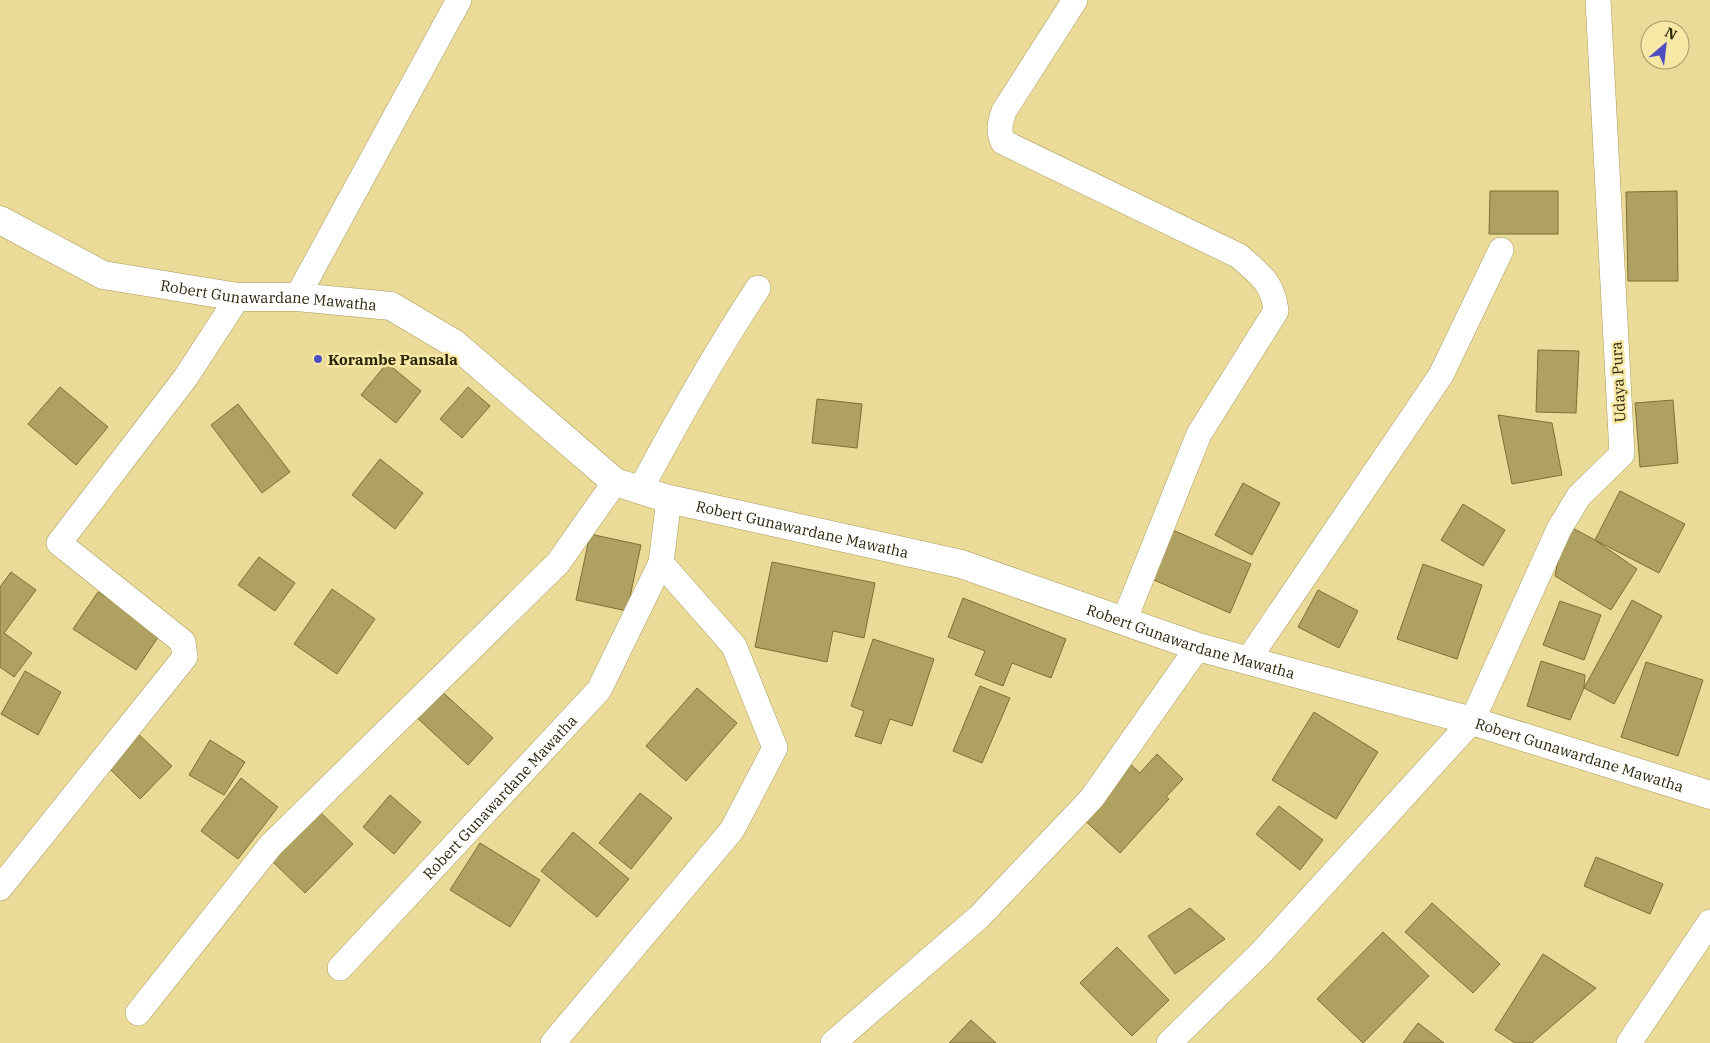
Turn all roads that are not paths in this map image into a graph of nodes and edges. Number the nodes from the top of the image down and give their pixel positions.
1 (459, 0) edge
2 (1075, 0) edge
3 (1598, 0) edge
4 (0, 220) edge
5 (1501, 250) dead end
6 (758, 288) dead end
7 (297, 297) junction
8 (238, 298) junction
9 (615, 482) junction
10 (640, 490) junction
11 (669, 499) junction
12 (662, 563) junction
13 (1124, 621) junction
14 (1198, 647) junction
15 (1248, 660) junction
16 (1472, 721) junction
17 (1710, 795) edge
18 (0, 888) edge
19 (1710, 922) edge
20 (340, 968) dead end
21 (138, 1012) dead end
22 (553, 1043) edge
23 (833, 1043) edge
24 (1169, 1043) edge
25 (1629, 1043) edge

1 - 7 street
2 - 13 street
3 - 16 street, Udaya Pura
4 - 8 street, Robert Gunawardane Mawatha
5 - 15 street
6 - 10 street
7 - 8 street, Robert Gunawardane Mawatha
7 - 9 street, Robert Gunawardane Mawatha
8 - 18 street
9 - 10 street, Robert Gunawardane Mawatha
9 - 21 street
10 - 11 street, Robert Gunawardane Mawatha
11 - 12 street, Robert Gunawardane Mawatha
11 - 13 street, Robert Gunawardane Mawatha
12 - 20 street, Robert Gunawardane Mawatha
12 - 22 street
13 - 14 street, Robert Gunawardane Mawatha
14 - 15 street, Robert Gunawardane Mawatha
14 - 23 street
15 - 16 street, Robert Gunawardane Mawatha
16 - 17 street, Robert Gunawardane Mawatha
16 - 24 street, Udaya Pura
19 - 25 street

